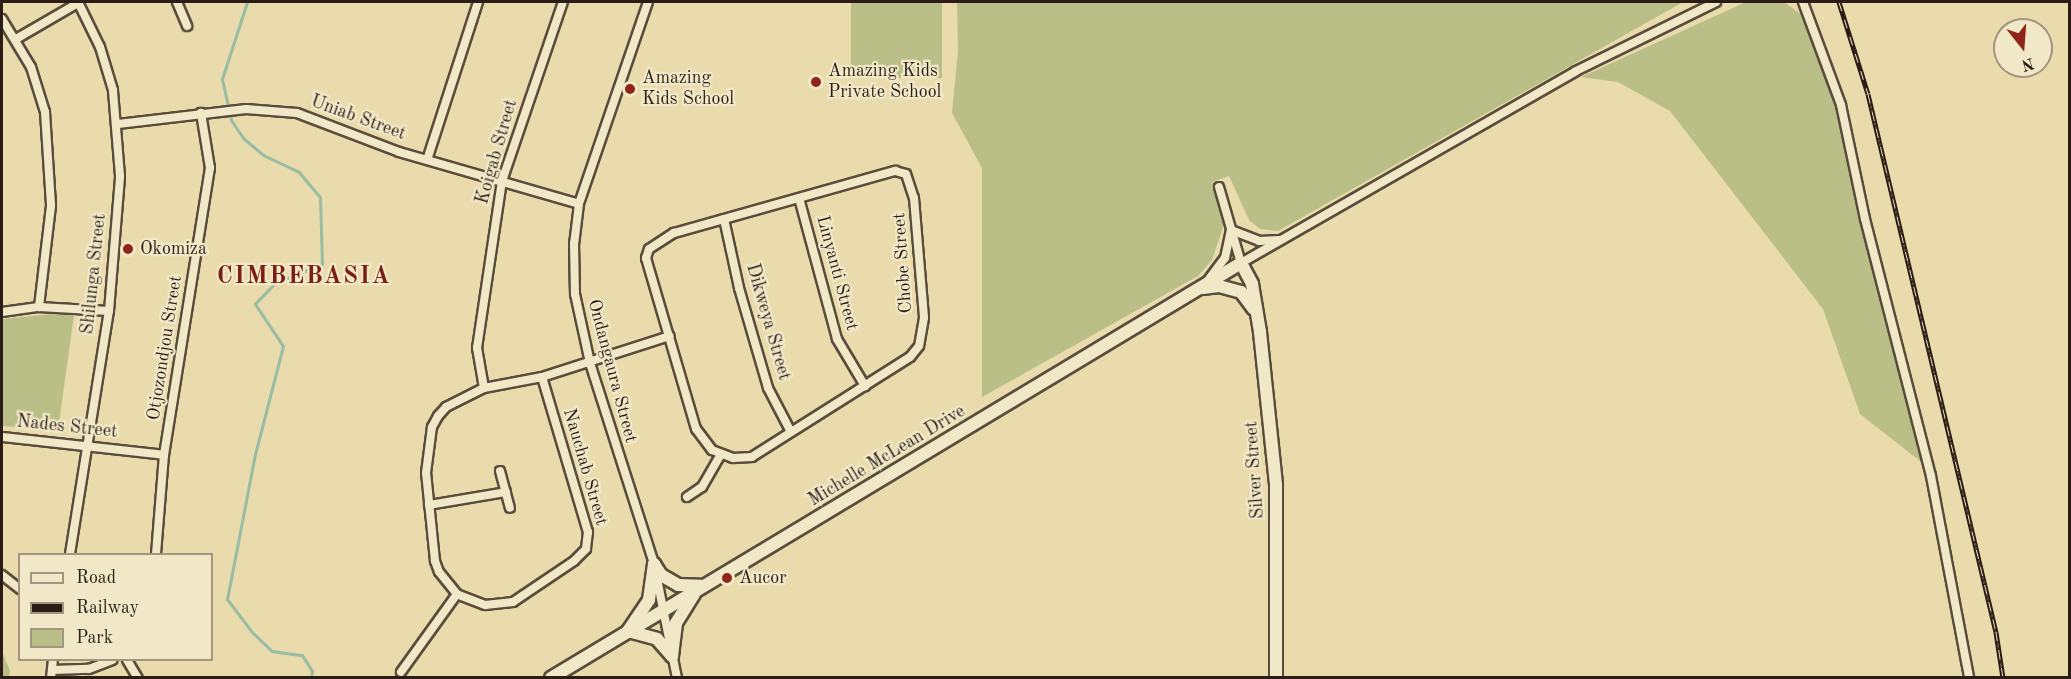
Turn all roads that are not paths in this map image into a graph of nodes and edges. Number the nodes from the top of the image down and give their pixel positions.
1 (78, 2) edge
2 (177, 2) edge
3 (478, 2) edge
4 (563, 2) edge
5 (648, 2) edge
6 (1716, 2) edge
7 (1803, 2) edge
8 (2, 18) edge
9 (187, 26) dead end
10 (16, 39) junction
11 (201, 113) junction
12 (118, 124) junction
13 (428, 157) junction
14 (502, 181) junction
15 (1219, 187) dead end
16 (799, 198) junction
17 (579, 204) junction
18 (724, 219) junction
19 (1231, 230) junction
20 (1282, 240) junction
21 (1241, 263) junction
22 (1201, 288) junction
23 (39, 307) junction
24 (110, 310) junction
25 (2, 312) edge
26 (1256, 313) junction
27 (670, 336) junction
28 (590, 363) junction
29 (542, 377) junction
30 (865, 386) junction
31 (484, 388) junction
32 (790, 430) junction
33 (2, 437) edge
34 (88, 445) junction
35 (721, 454) junction
36 (164, 455) junction
37 (500, 471) dead end
38 (506, 492) junction
39 (687, 497) dead end
40 (429, 505) junction
41 (510, 508) dead end
42 (70, 553) edge
43 (156, 553) edge
44 (654, 564) junction
45 (2, 575) edge
46 (703, 585) junction
47 (18, 587) edge
48 (458, 594) junction
49 (664, 609) junction
50 (628, 631) junction
51 (672, 656) junction
52 (109, 661) edge
53 (129, 661) edge
54 (401, 672) dead end
55 (52, 674) edge
56 (138, 678) edge
57 (551, 678) edge
58 (677, 678) edge
59 (1276, 678) edge
60 (1969, 678) edge

1 - 10 street
1 - 12 street, Shilunga Street
2 - 9 street
3 - 13 street
4 - 14 street, Koigab Street
5 - 17 street, Ondangaura Street
6 - 20 street
7 - 60 street
8 - 10 street
10 - 23 street
11 - 12 street, Uniab Street
11 - 13 street, Uniab Street
11 - 36 street, Otjozondjou Street
12 - 24 street, Shilunga Street
13 - 14 street, Uniab Street
14 - 17 street, Uniab Street
14 - 31 street, Koigab Street
15 - 19 street
16 - 18 street, Chobe Street
16 - 30 street, Linyanti Street
16 - 30 street, Chobe Street
17 - 28 street, Ondangaura Street
18 - 27 street, Chobe Street
18 - 32 street, Dikweya Street
19 - 20 street
19 - 21 street
19 - 22 street
20 - 21 street
21 - 22 street, Michelle McLean Drive
21 - 26 street, Silver Street
22 - 26 street
22 - 46 street, Michelle McLean Drive
23 - 24 street
23 - 25 street
24 - 34 street, Shilunga Street
26 - 59 street, Silver Street
27 - 28 street
27 - 35 street, Chobe Street
28 - 29 street, Nauchab Street
28 - 44 street, Ondangaura Street
29 - 31 street, Nauchab Street
29 - 48 street, Nauchab Street
30 - 32 street, Chobe Street
31 - 40 street, Nauchab Street
32 - 35 street, Chobe Street
33 - 34 street, Nades Street
34 - 36 street, Nades Street
34 - 42 street, Shilunga Street
35 - 39 street
36 - 43 street, Otjozondjou Street
37 - 38 street
38 - 40 street
38 - 41 street
40 - 48 street, Nauchab Street
44 - 46 street
44 - 49 street, Ondangaura Street
44 - 50 street
45 - 47 street
46 - 49 street, Michelle McLean Drive
46 - 51 street
48 - 54 street
49 - 50 street, Michelle McLean Drive
49 - 51 street, Ondangaura Street
50 - 51 street
50 - 57 street, Michelle McLean Drive
51 - 58 street, Ondangaura Street
52 - 55 street
53 - 56 street

